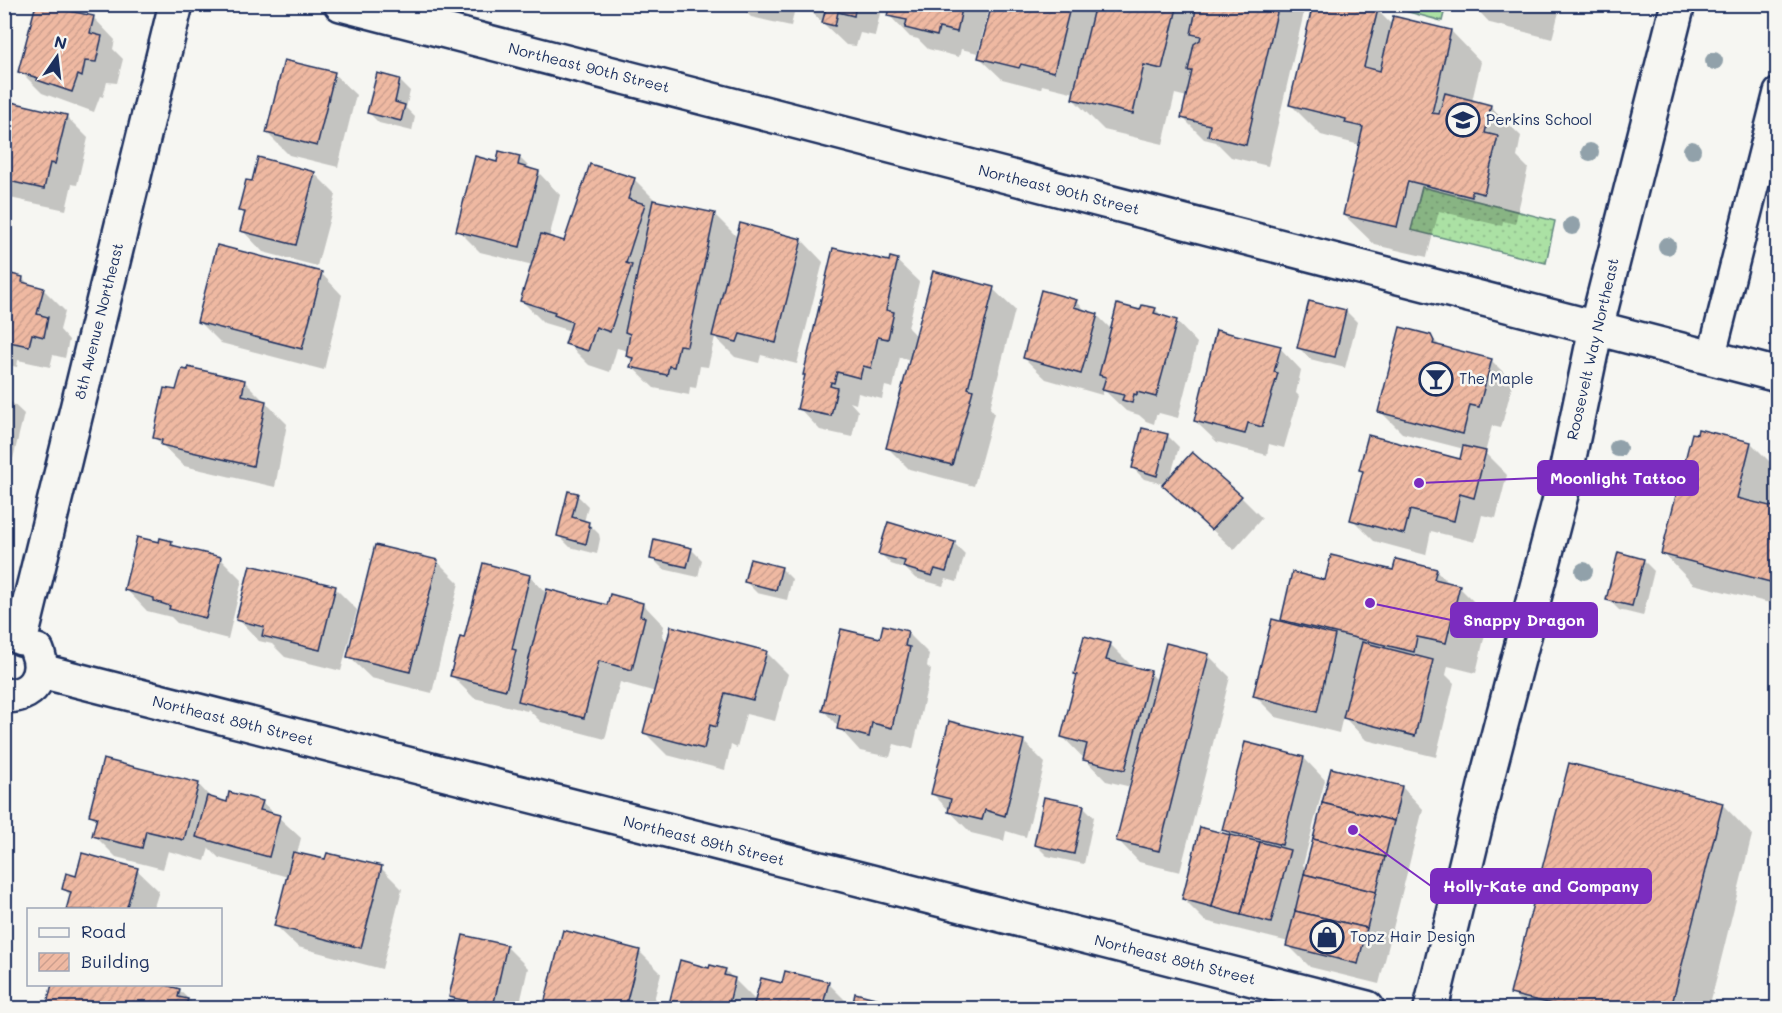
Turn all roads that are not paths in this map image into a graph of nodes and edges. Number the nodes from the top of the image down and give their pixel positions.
1 (176, 4) edge
2 (341, 4) edge
3 (1678, 4) edge
4 (1778, 92) edge
5 (1596, 328) junction
6 (1711, 358) junction
7 (1778, 375) edge
8 (13, 637) edge
9 (41, 671) junction
10 (6, 700) edge
11 (1367, 1008) edge
12 (1431, 1008) edge

1 - 8 street, 8th Avenue Northeast
2 - 5 street, Northeast 90th Street
3 - 5 street, Roosevelt Way Northeast
4 - 6 lane
5 - 6 street, Northeast 90th Street
5 - 12 street, Roosevelt Way Northeast
6 - 7 street, Northeast 90th Street
8 - 9 street
9 - 10 street
9 - 11 street, Northeast 89th Street

